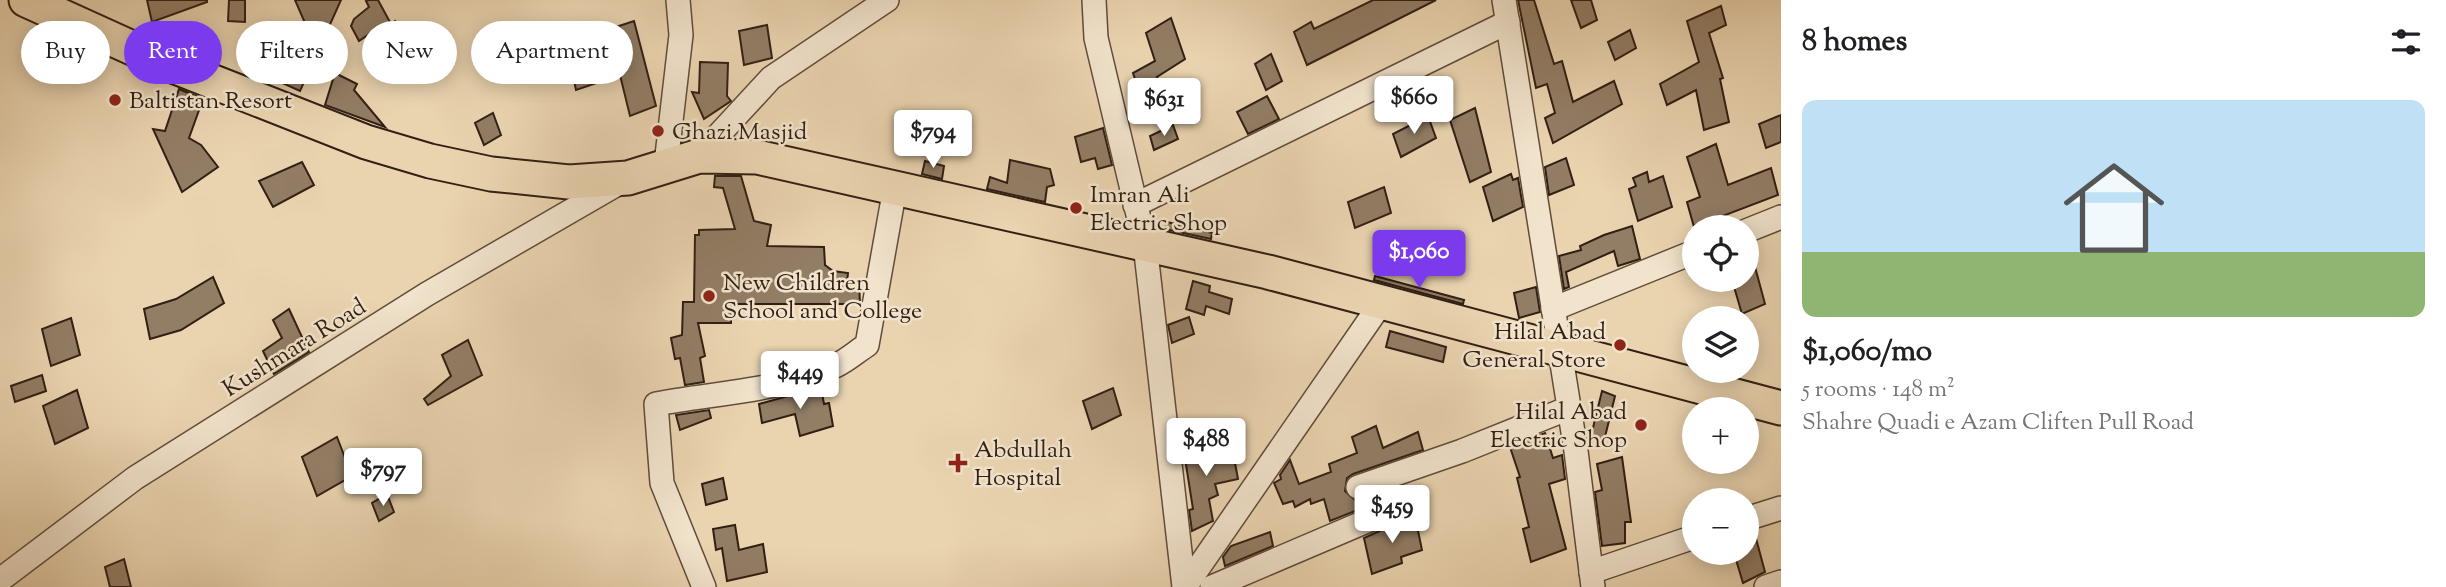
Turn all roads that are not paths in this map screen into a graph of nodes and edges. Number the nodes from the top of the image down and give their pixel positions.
1 (26, 0) edge
2 (678, 0) edge
3 (887, 0) edge
4 (1094, 0) edge
5 (1506, 11) edge
6 (699, 156) junction
7 (666, 164) junction
8 (628, 178) junction
9 (895, 188) junction
10 (1135, 205) junction
11 (1781, 217) edge
12 (1759, 226) edge
13 (1144, 244) junction
14 (1682, 257) edge
15 (1382, 302) junction
16 (1553, 309) junction
17 (1560, 349) junction
18 (1569, 408) junction
19 (1781, 408) edge
20 (1358, 487) dead end
21 (1781, 508) edge
22 (1395, 509) dead end
23 (1759, 515) edge
24 (1682, 542) edge
25 (1592, 579) edge
26 (0, 580) edge
27 (1781, 582) edge
28 (704, 587) edge
29 (1184, 587) edge
30 (1212, 587) edge
31 (1766, 587) edge

1 - 8 highway
2 - 7 street
3 - 6 street
4 - 10 street
5 - 10 street
5 - 16 street
6 - 7 highway
6 - 9 highway
7 - 8 highway
8 - 26 street, Kushmara Road
9 - 13 highway
9 - 28 street
10 - 13 street
11 - 12 street
13 - 15 highway
13 - 29 street
14 - 16 street
15 - 17 highway
15 - 29 street
16 - 17 street
17 - 18 street
17 - 19 highway
18 - 20 street
18 - 25 street
21 - 23 street
22 - 30 street
24 - 25 street
27 - 31 street

